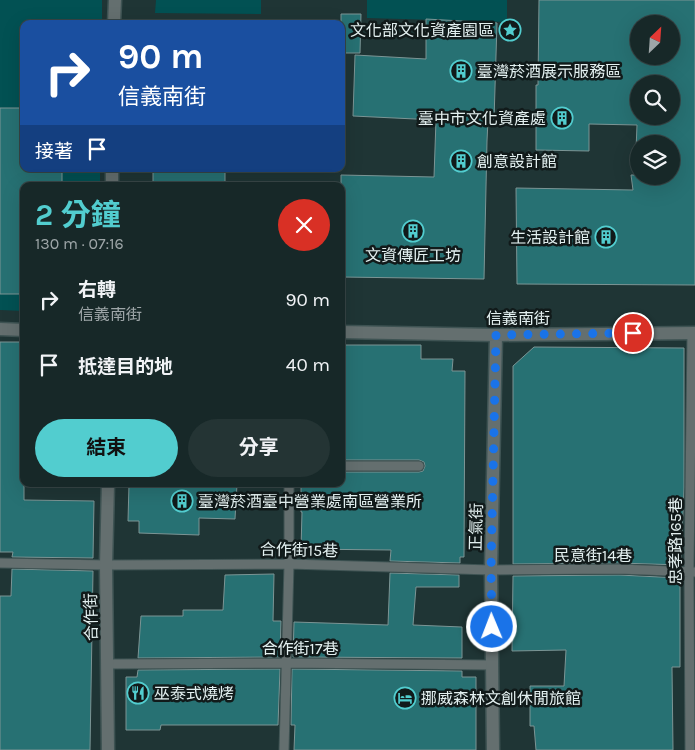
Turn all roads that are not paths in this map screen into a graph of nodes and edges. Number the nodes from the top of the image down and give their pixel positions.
1 (115, 0) edge
2 (114, 20) edge
3 (0, 329) edge
4 (20, 330) edge
5 (345, 332) edge
6 (694, 333) edge
7 (496, 335) junction
8 (345, 466) edge
9 (419, 466) dead end
10 (108, 487) edge
11 (289, 487) edge
12 (0, 563) edge
13 (290, 564) junction
14 (106, 565) junction
15 (491, 570) junction
16 (692, 572) edge
17 (287, 663) junction
18 (107, 664) junction
19 (493, 665) junction
20 (108, 750) edge
21 (284, 750) edge
22 (493, 750) edge
23 (690, 750) edge

1 - 2 street
3 - 4 street
5 - 7 street, 信義南街
6 - 7 street, 信義南街
6 - 16 lane, 忠孝路165巷
7 - 15 street, 正氣街
8 - 9 lane
10 - 14 street, 合作街
11 - 13 lane
12 - 14 lane, 合作街15巷
13 - 14 lane, 合作街15巷
13 - 15 lane, 合作街15巷
13 - 17 lane
14 - 18 street, 合作街
15 - 16 lane, 民意街14巷
15 - 19 street, 正氣街
16 - 23 lane, 忠孝路165巷
17 - 18 lane, 合作街17巷
17 - 19 lane, 合作街17巷
17 - 21 lane
18 - 20 street, 合作街
19 - 22 street, 正氣街

